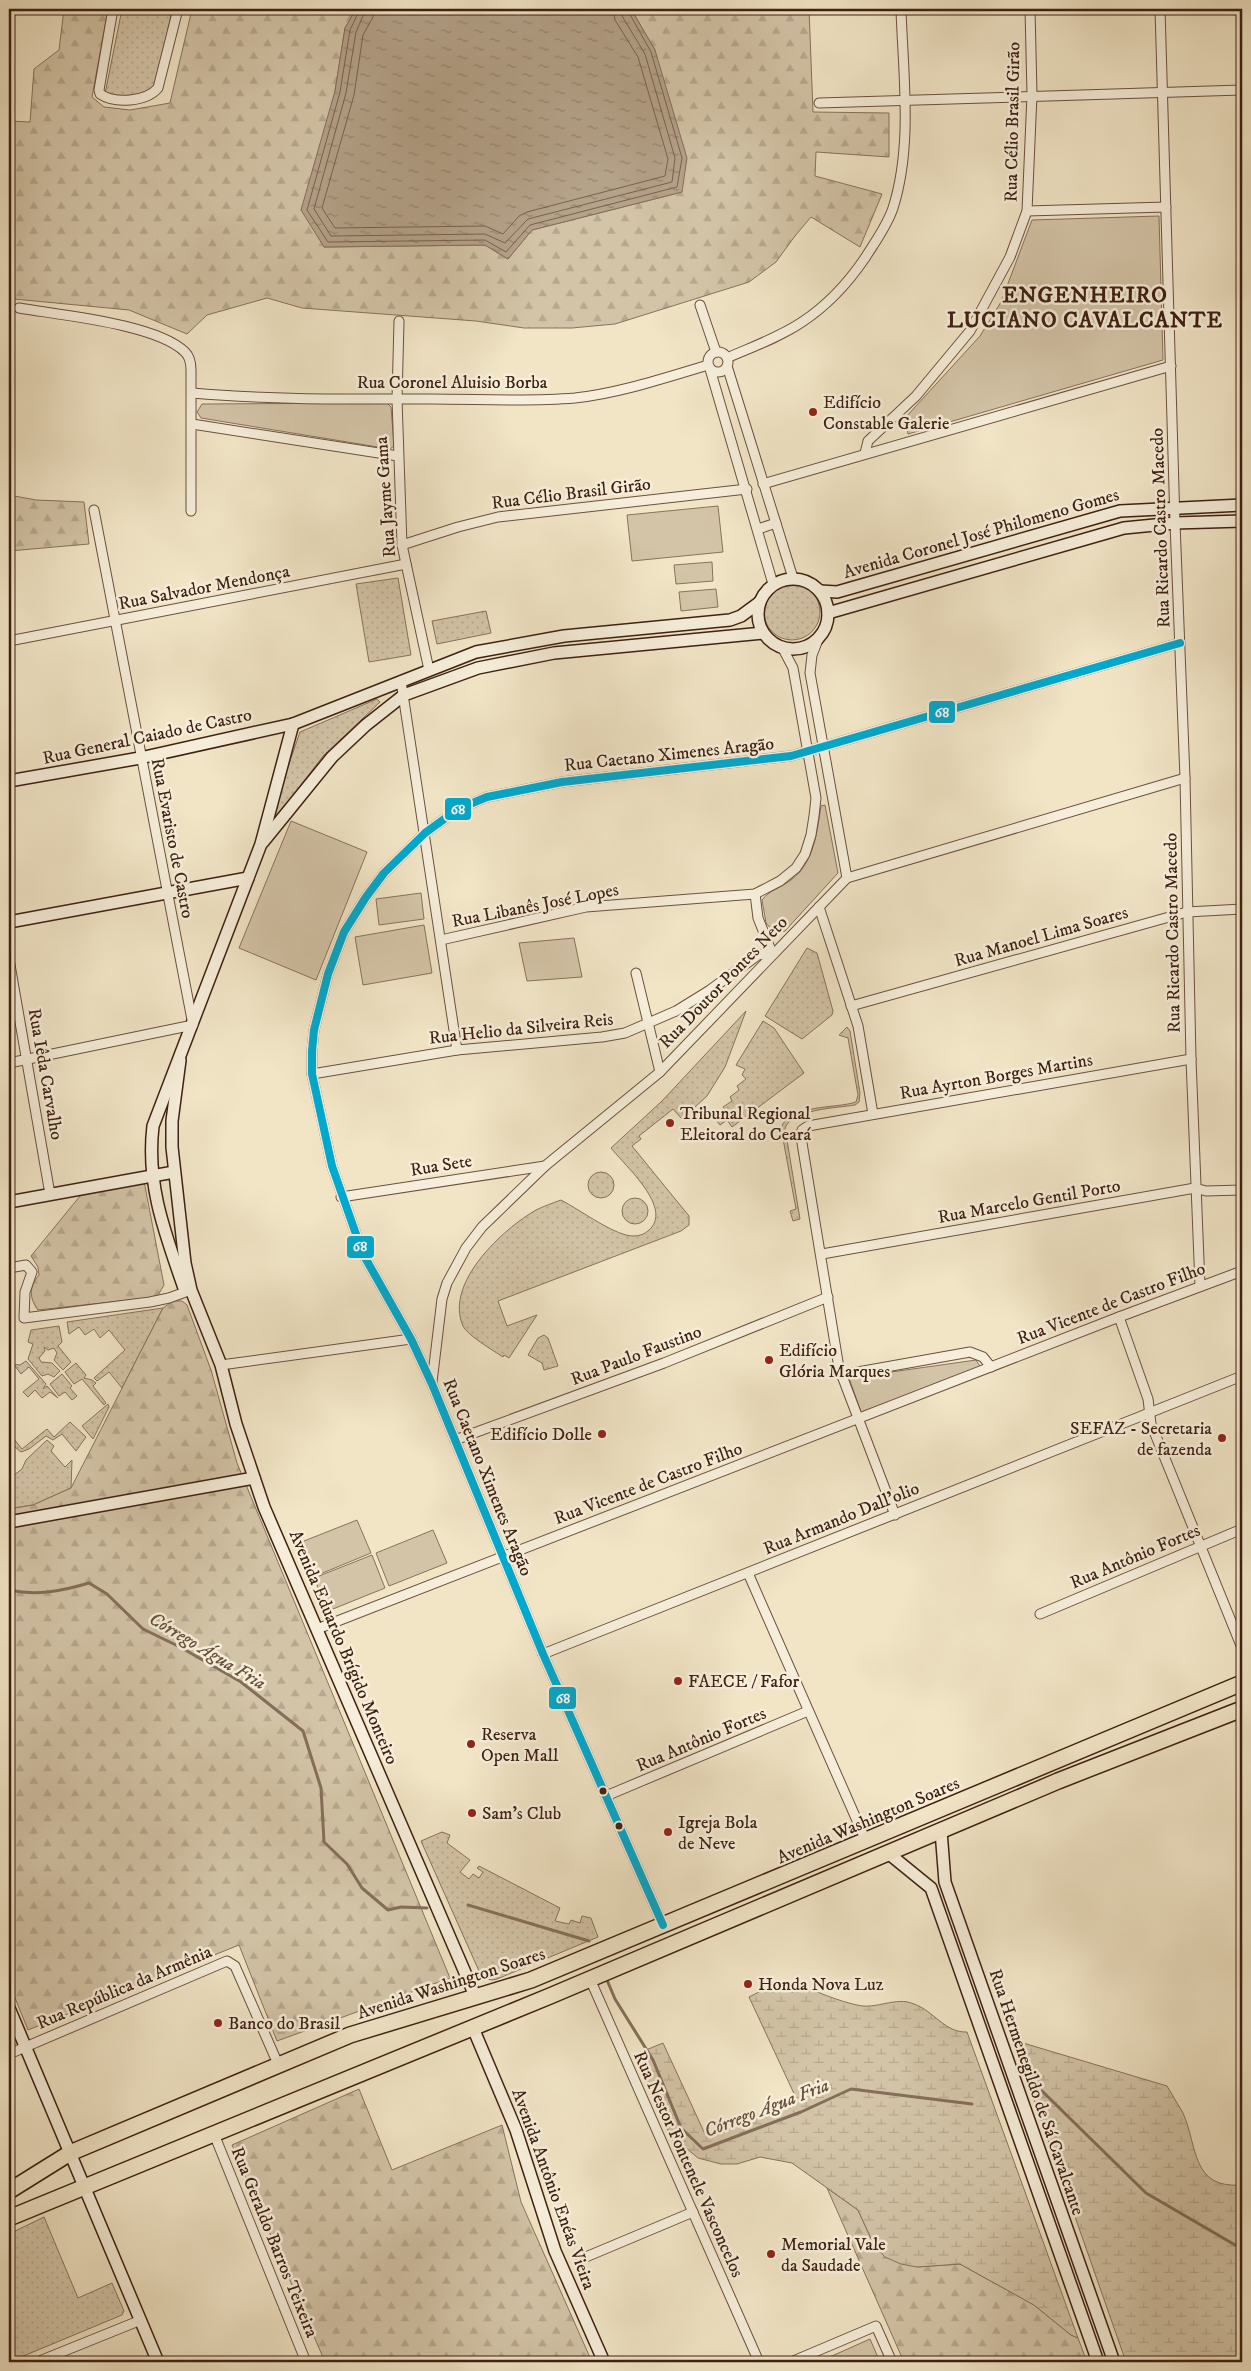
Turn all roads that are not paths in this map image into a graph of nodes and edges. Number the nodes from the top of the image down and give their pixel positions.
1 (113, 9) edge
2 (178, 9) edge
3 (901, 9) edge
4 (1030, 9) edge
5 (1160, 9) edge
6 (1242, 90) edge
7 (1162, 92) junction
8 (1032, 95) junction
9 (904, 100) junction
10 (819, 103) dead end
11 (1166, 207) junction
12 (1027, 211) junction
13 (700, 305) dead end
14 (19, 308) dead end
15 (399, 321) dead end
16 (716, 352) junction
17 (727, 362) junction
18 (1171, 366) junction
19 (709, 367) junction
20 (192, 393) junction
21 (397, 399) junction
22 (192, 424) junction
23 (865, 453) junction
24 (754, 455) junction
25 (398, 456) junction
26 (738, 460) junction
27 (764, 484) junction
28 (746, 489) junction
29 (1242, 505) edge
30 (1174, 507) junction
31 (94, 510) dead end
32 (191, 511) dead end
33 (1089, 521) junction
34 (1242, 521) edge
35 (776, 523) junction
36 (1175, 523) junction
37 (758, 529) junction
38 (1093, 536) junction
39 (402, 545) junction
40 (965, 556) junction
41 (406, 564) junction
42 (969, 571) junction
43 (794, 578) junction
44 (773, 584) junction
45 (820, 591) junction
46 (760, 602) junction
47 (828, 613) junction
48 (115, 620) junction
49 (664, 626) junction
50 (763, 633) junction
51 (819, 637) junction
52 (9, 642) edge
53 (664, 643) junction
54 (1180, 643) junction
55 (517, 644) junction
56 (782, 647) junction
57 (520, 660) junction
58 (428, 670) junction
59 (401, 681) junction
60 (404, 695) junction
61 (293, 724) junction
62 (824, 748) junction
63 (809, 752) junction
64 (140, 758) junction
65 (1185, 778) junction
66 (9, 782) edge
67 (831, 794) junction
68 (816, 798) junction
69 (425, 833) junction
70 (261, 844) junction
71 (248, 878) junction
72 (847, 878) junction
73 (167, 893) junction
74 (755, 894) junction
75 (819, 907) junction
76 (1242, 909) edge
77 (1187, 912) junction
78 (9, 922) edge
79 (441, 940) junction
80 (772, 953) junction
81 (9, 959) edge
82 (636, 973) dead end
83 (851, 1006) junction
84 (649, 1024) junction
85 (193, 1025) junction
86 (457, 1050) junction
87 (27, 1059) junction
88 (1191, 1059) junction
89 (180, 1060) junction
90 (9, 1063) edge
91 (660, 1072) junction
92 (312, 1074) junction
93 (874, 1114) junction
94 (545, 1166) junction
95 (174, 1172) junction
96 (151, 1175) junction
97 (1195, 1188) junction
98 (1242, 1190) edge
99 (50, 1194) junction
100 (342, 1197) junction
101 (9, 1202) edge
102 (822, 1254) junction
103 (9, 1268) edge
104 (1242, 1271) edge
105 (1200, 1286) junction
106 (188, 1290) junction
107 (828, 1297) junction
108 (1119, 1316) junction
109 (411, 1339) junction
110 (221, 1365) junction
111 (991, 1367) junction
112 (841, 1375) junction
113 (1242, 1376) edge
114 (432, 1384) junction
115 (1149, 1412) junction
116 (858, 1418) junction
117 (455, 1440) junction
118 (254, 1478) junction
119 (895, 1515) junction
120 (9, 1522) edge
121 (1242, 1529) edge
122 (1202, 1545) junction
123 (503, 1558) junction
124 (748, 1573) junction
125 (1040, 1614) dead end
126 (316, 1628) junction
127 (1242, 1648) edge
128 (543, 1654) junction
129 (1242, 1683) edge
130 (1242, 1709) edge
131 (808, 1711) junction
132 (606, 1796) junction
133 (941, 1831) junction
134 (866, 1841) junction
135 (888, 1853) junction
136 (945, 1882) junction
137 (931, 1888) junction
138 (663, 1925) junction
139 (590, 1979) junction
140 (476, 1998) junction
141 (9, 2008) edge
142 (472, 2028) junction
143 (25, 2047) junction
144 (9, 2054) edge
145 (278, 2064) junction
146 (214, 2134) junction
147 (70, 2154) junction
148 (84, 2186) junction
149 (9, 2191) edge
150 (693, 2212) junction
151 (9, 2218) edge
152 (581, 2259) dead end
153 (141, 2320) junction
154 (37, 2362) edge
155 (158, 2362) edge
156 (306, 2362) edge
157 (604, 2362) edge
158 (759, 2362) edge
159 (791, 2362) edge
160 (892, 2362) edge
161 (1098, 2362) edge
162 (1114, 2362) edge

1 - 2 street
3 - 9 street
4 - 8 street, Rua Célio Brasil Girão
5 - 7 street, Rua Ricardo Castro Macedo
6 - 7 street
7 - 8 street
7 - 11 street, Rua Ricardo Castro Macedo
8 - 9 street
8 - 12 street, Rua Célio Brasil Girão
9 - 10 street
9 - 17 street
11 - 12 street
11 - 18 street, Rua Ricardo Castro Macedo
12 - 23 street, Rua Célio Brasil Girão
13 - 16 street
14 - 20 street
15 - 21 street, Rua Jayme Gama
16 - 17 street
16 - 19 street
17 - 19 street
17 - 24 street
18 - 23 street
18 - 30 street, Rua Ricardo Castro Macedo
19 - 21 street, Rua Coronel Aluisio Borba
19 - 26 street
20 - 21 street, Rua Coronel Aluisio Borba
20 - 22 street
21 - 25 street, Rua Jayme Gama
22 - 25 street
22 - 32 street
23 - 27 street
24 - 26 street
24 - 27 street
25 - 39 street, Rua Jayme Gama
26 - 28 street
27 - 35 street
28 - 37 street
28 - 39 street, Rua Célio Brasil Girão
29 - 30 main road, Avenida Coronel José Philomeno Gomes
30 - 33 main road, Avenida Coronel José Philomeno Gomes
30 - 36 street, Rua Ricardo Castro Macedo
31 - 48 street, Rua Evaristo de Castro
33 - 38 main road
33 - 40 main road, Avenida Coronel José Philomeno Gomes
34 - 36 main road, Avenida Coronel José Philomeno Gomes
35 - 37 street
35 - 43 street
36 - 38 main road, Avenida Coronel José Philomeno Gomes
36 - 54 street, Rua Ricardo Castro Macedo
37 - 44 street
38 - 42 main road, Avenida Coronel José Philomeno Gomes
39 - 41 street, Rua Jayme Gama
40 - 42 main road
40 - 45 main road, Avenida Coronel José Philomeno Gomes
41 - 48 street, Rua Salvador Mendonça
41 - 58 street, Rua Jayme Gama
42 - 47 main road, Avenida Coronel José Philomeno Gomes
43 - 44 main road
43 - 45 main road
44 - 46 main road
45 - 47 main road
46 - 49 main road
46 - 50 main road
47 - 51 main road
48 - 52 street, Rua Salvador Mendonça
48 - 64 street, Rua Evaristo de Castro
49 - 53 main road
49 - 55 main road
50 - 53 main road
50 - 56 main road
51 - 56 main road
51 - 62 street
53 - 57 main road
54 - 62 street, Rua Caetano Ximenes Aragão
54 - 65 street, Rua Ricardo Castro Macedo
55 - 57 main road
55 - 58 main road
56 - 63 street
57 - 60 main road
58 - 59 main road
59 - 60 street
59 - 61 main road
60 - 69 street
60 - 70 main road
61 - 64 main road, Rua General Caiado de Castro
61 - 70 main road, Avenida Eduardo Brígido Monteiro
62 - 63 street, Rua Caetano Ximenes Aragão
62 - 67 street
63 - 68 street
63 - 69 street, Rua Caetano Ximenes Aragão
64 - 66 main road, Rua General Caiado de Castro
64 - 73 street, Rua Evaristo de Castro
65 - 72 street, Rua Doutor Pontes Neto
65 - 77 street, Rua Ricardo Castro Macedo
67 - 68 street
67 - 72 street
68 - 74 street
69 - 79 street
69 - 92 street, Rua Caetano Ximenes Aragão
70 - 71 main road, Avenida Eduardo Brígido Monteiro
71 - 73 main road
71 - 85 main road, Avenida Eduardo Brígido Monteiro
72 - 75 street, Rua Doutor Pontes Neto
73 - 78 main road
73 - 85 street, Rua Evaristo de Castro
74 - 79 street, Rua Libanês José Lopes
74 - 80 street
75 - 80 street, Rua Doutor Pontes Neto
75 - 83 street
76 - 77 street, Rua Manoel Lima Soares
77 - 83 street, Rua Manoel Lima Soares
77 - 88 street, Rua Ricardo Castro Macedo
79 - 86 street
80 - 84 street, Rua Helio da Silveira Reis
80 - 91 street, Rua Doutor Pontes Neto
81 - 87 street, Rua Iêda Carvalho
82 - 84 street
83 - 93 street
84 - 86 street, Rua Helio da Silveira Reis
84 - 91 street
85 - 87 street
85 - 89 main road, Avenida Eduardo Brígido Monteiro
86 - 92 street, Rua Helio da Silveira Reis
87 - 90 street
87 - 99 street, Rua Iêda Carvalho
88 - 93 street, Rua Ayrton Borges Martins
88 - 97 street, Rua Ricardo Castro Macedo
89 - 95 main road, Avenida Eduardo Brígido Monteiro
89 - 96 main road, Avenida Eduardo Brígido Monteiro
91 - 94 street, Rua Doutor Pontes Neto
92 - 100 street, Rua Caetano Ximenes Aragão
93 - 102 street, Rua Ayrton Borges Martins
94 - 100 street, Rua Sete
94 - 114 street, Rua Doutor Pontes Neto
95 - 96 main road
95 - 106 main road, Avenida Eduardo Brígido Monteiro
96 - 99 main road
96 - 106 main road, Avenida Eduardo Brígido Monteiro
97 - 98 street, Rua Marcelo Gentil Porto
97 - 102 street, Rua Marcelo Gentil Porto
97 - 105 street, Rua Ricardo Castro Macedo
99 - 101 main road
100 - 109 street, Rua Caetano Ximenes Aragão
102 - 107 street
103 - 106 street
104 - 105 street, Rua Vicente de Castro Filho
105 - 108 street, Rua Vicente de Castro Filho
106 - 110 main road, Avenida Eduardo Brígido Monteiro
107 - 112 street
107 - 117 street, Rua Paulo Faustino
108 - 111 street, Rua Vicente de Castro Filho
108 - 115 street
109 - 110 street
109 - 114 street, Rua Caetano Ximenes Aragão
110 - 118 main road, Avenida Eduardo Brígido Monteiro
111 - 112 street
111 - 116 street, Rua Vicente de Castro Filho
112 - 116 street
113 - 115 street, Rua Armando Dall'olio
114 - 117 street, Rua Caetano Ximenes Aragão
115 - 119 street, Rua Armando Dall'olio
115 - 122 street
116 - 119 street
116 - 123 street, Rua Vicente de Castro Filho
117 - 123 street, Rua Caetano Ximenes Aragão
118 - 120 main road
118 - 126 main road, Avenida Eduardo Brígido Monteiro
119 - 124 street, Rua Armando Dall'olio
121 - 122 street, Rua Antônio Fortes
122 - 125 street, Rua Antônio Fortes
122 - 127 street
123 - 126 street, Rua Vicente de Castro Filho
123 - 128 street, Rua Caetano Ximenes Aragão
124 - 128 street, Rua Armando Dall'olio
124 - 131 street
126 - 140 main road, Avenida Eduardo Brígido Monteiro
128 - 132 street, Rua Caetano Ximenes Aragão
129 - 134 highway, Avenida Washington Soares
130 - 133 highway
131 - 132 street, Rua Antônio Fortes
131 - 134 street
132 - 138 street, Rua Caetano Ximenes Aragão
133 - 135 highway
133 - 136 main road, Rua Hermenegildo de Sá Cavalcante
134 - 138 highway, Avenida Washington Soares
135 - 137 main road
135 - 139 highway
136 - 137 main road
136 - 162 main road, Rua Hermenegildo de Sá Cavalcante
137 - 161 main road, Rua Hermenegildo de Sá Cavalcante
138 - 140 highway, Avenida Washington Soares
139 - 142 highway
139 - 150 street, Rua Nestor Fontenele Vasconcelos
140 - 145 highway, Avenida Washington Soares
141 - 143 main road
142 - 146 highway
142 - 157 main road, Avenida Antônio Enéas Vieira
143 - 144 street, Rua República da Armênia
143 - 145 street, Rua República da Armênia
143 - 147 main road
145 - 147 highway, Avenida Washington Soares
146 - 148 highway
146 - 156 street, Rua Geraldo Barros Teixeira
147 - 148 main road
147 - 149 highway, Avenida Washington Soares
148 - 151 highway
148 - 153 main road
150 - 152 street
150 - 158 street, Rua Nestor Fontenele Vasconcelos
153 - 154 street
153 - 155 main road
159 - 160 street

